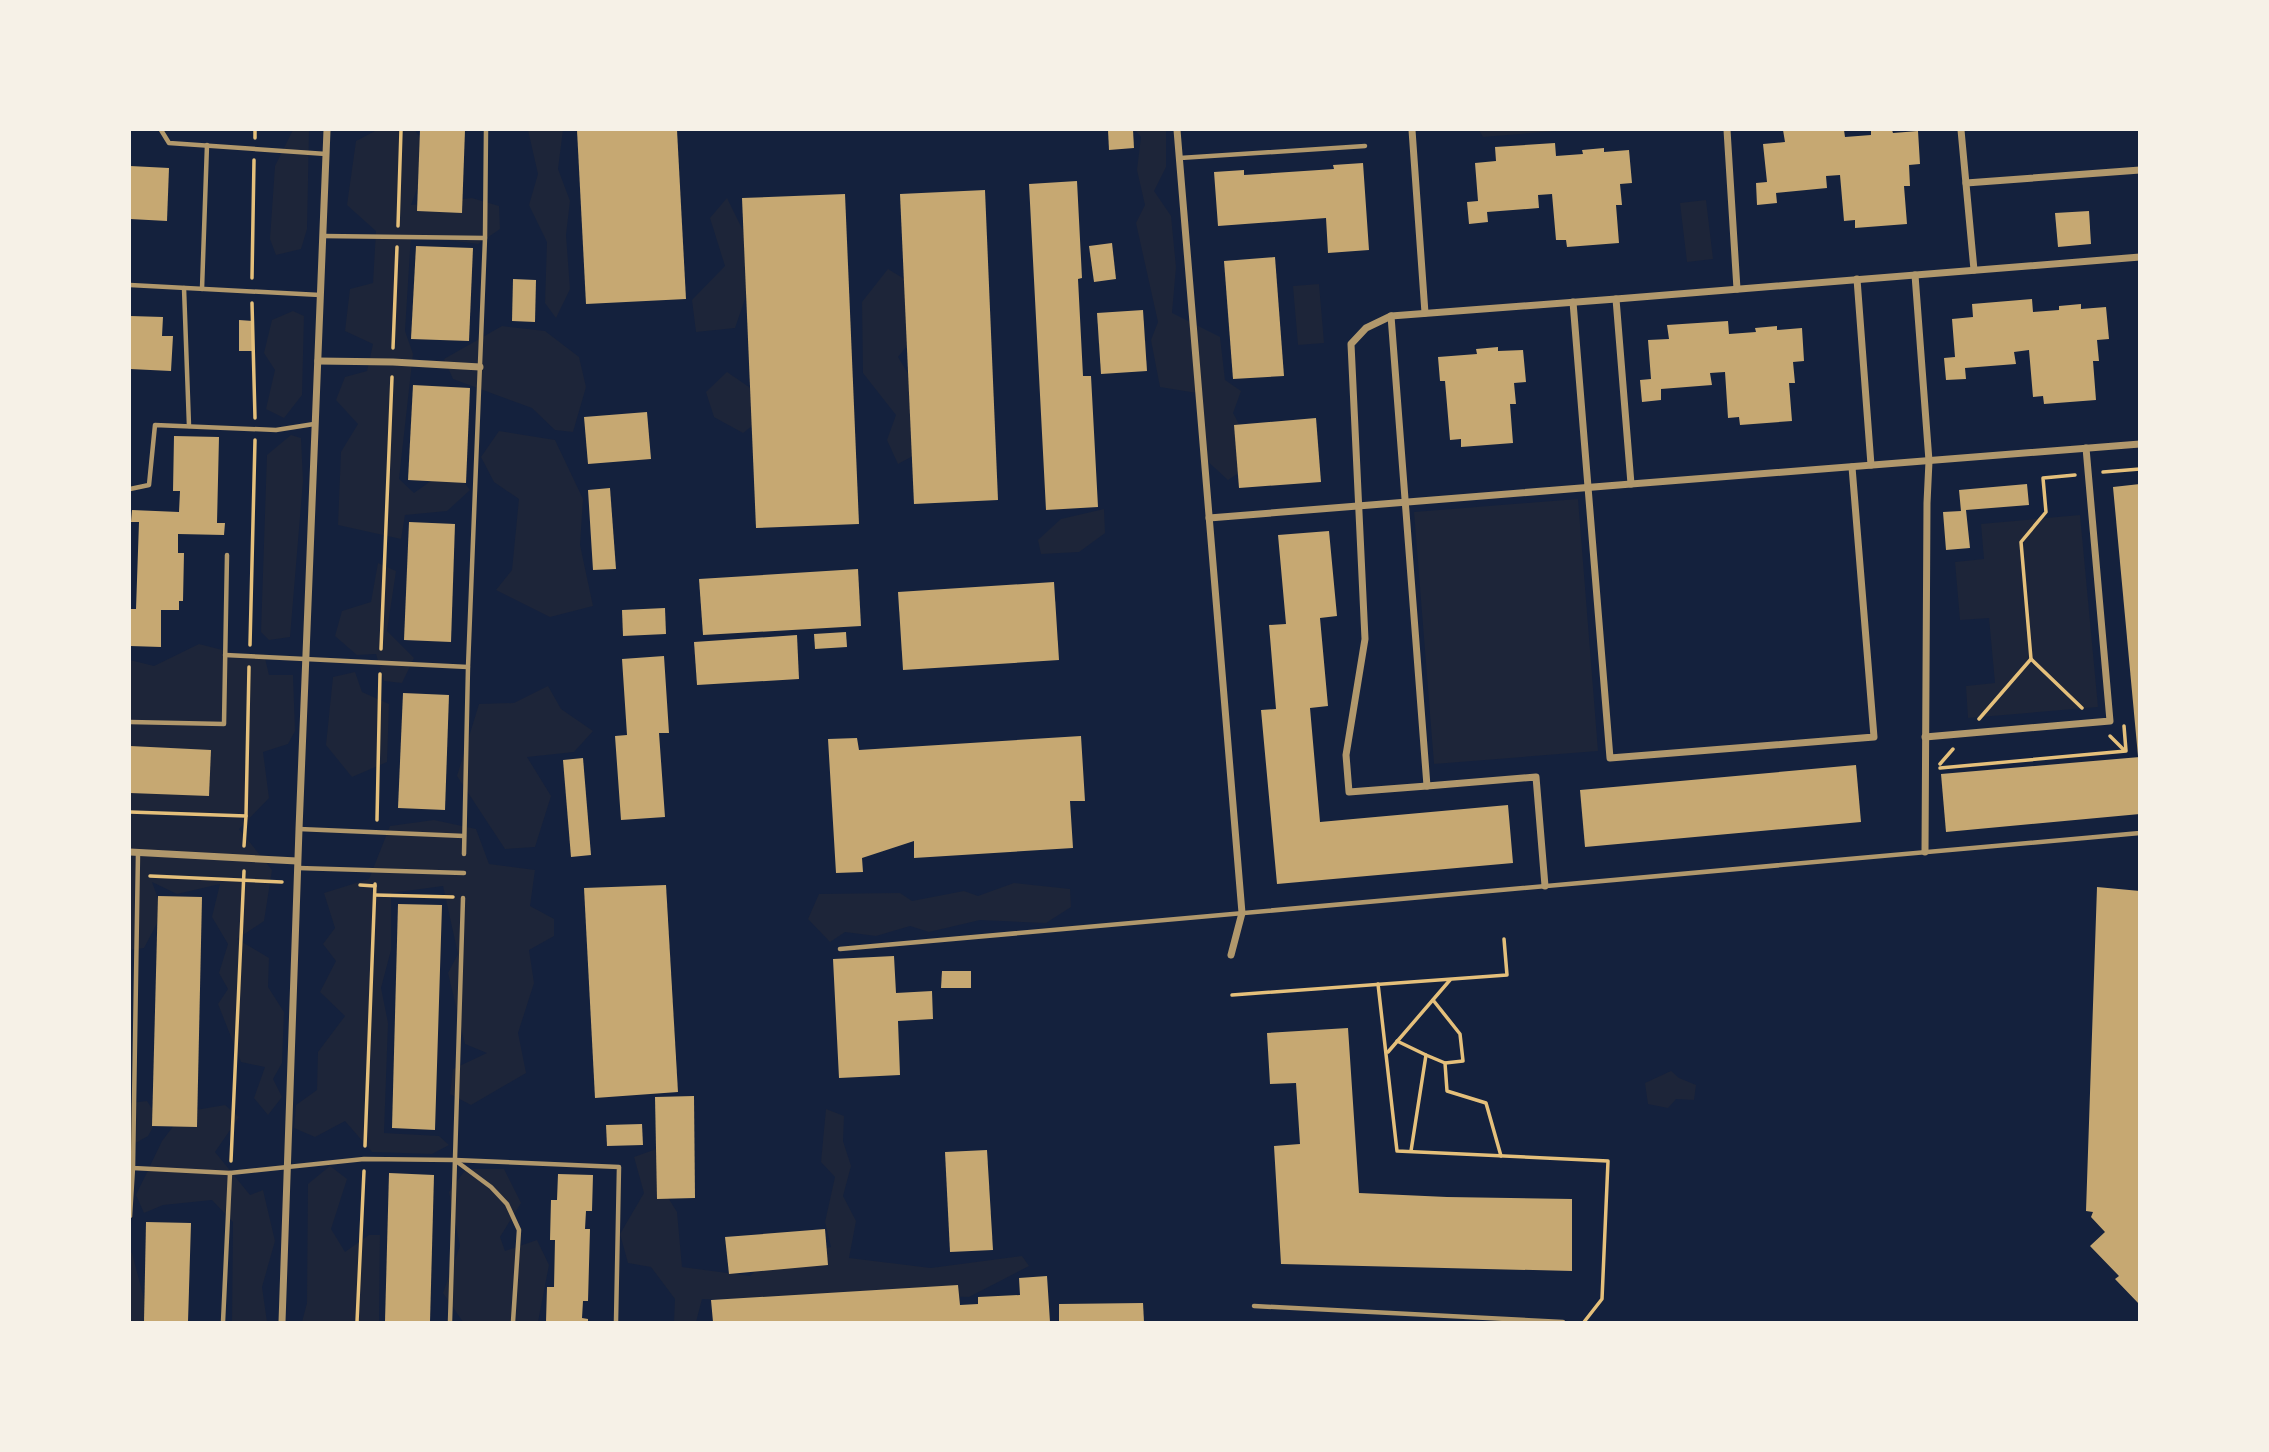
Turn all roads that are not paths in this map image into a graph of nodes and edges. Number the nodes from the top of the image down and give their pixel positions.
1 (161, 130) edge
2 (327, 130) edge
3 (486, 130) edge
4 (1177, 130) edge
5 (1412, 130) edge
6 (1727, 130) edge
7 (1961, 130) edge
8 (206, 145) junction
9 (1365, 146) dead end
10 (326, 154) junction
11 (1180, 158) junction
12 (2140, 170) edge
13 (1966, 183) junction
14 (323, 236) junction
15 (485, 238) junction
16 (2140, 257) edge
17 (1974, 270) junction
18 (1915, 275) junction
19 (1857, 279) junction
20 (130, 285) edge
21 (184, 288) junction
22 (202, 289) junction
23 (1737, 289) junction
24 (320, 295) junction
25 (1616, 299) junction
26 (1573, 302) junction
27 (1425, 313) junction
28 (1391, 316) junction
29 (318, 361) junction
30 (480, 368) junction
31 (315, 424) junction
32 (189, 426) junction
33 (2140, 444) edge
34 (2085, 448) junction
35 (1929, 461) junction
36 (1871, 466) junction
37 (1852, 467) junction
38 (1631, 484) junction
39 (1588, 488) junction
40 (130, 489) edge
41 (1405, 502) junction
42 (1358, 506) junction
43 (1209, 518) junction
44 (227, 555) dead end
45 (225, 655) junction
46 (306, 658) junction
47 (468, 667) junction
48 (130, 722) edge
49 (1925, 737) junction
50 (1427, 786) junction
51 (299, 829) junction
52 (2140, 833) edge
53 (464, 836) junction
54 (134, 852) edge
55 (1925, 852) junction
56 (464, 854) dead end
57 (297, 865) junction
58 (464, 873) dead end
59 (1545, 886) junction
60 (463, 898) road end
61 (1241, 913) junction
62 (840, 948) dead end
63 (1231, 955) dead end
64 (130, 964) edge
65 (136, 964) junction
66 (132, 1053) edge
67 (455, 1160) junction
68 (288, 1166) junction
69 (133, 1168) junction
70 (230, 1174) junction
71 (130, 1216) edge
72 (1254, 1306) dead end
73 (223, 1322) edge
74 (282, 1322) edge
75 (450, 1322) edge
76 (513, 1322) edge
77 (616, 1322) edge
78 (1563, 1322) edge

1 - 8 lane
2 - 10 street
3 - 15 lane
4 - 11 street
5 - 27 street
6 - 23 street
7 - 13 street
8 - 10 lane
8 - 22 lane
9 - 11 lane
10 - 14 street
11 - 43 street
12 - 13 street
13 - 17 street
14 - 15 lane
14 - 24 street
15 - 30 lane
16 - 17 street
17 - 18 street
18 - 19 street
18 - 35 street
19 - 23 street
19 - 36 street
20 - 21 lane
21 - 22 lane
21 - 32 lane
22 - 24 lane
23 - 25 street
24 - 29 street
25 - 26 street
25 - 38 street
26 - 27 street
26 - 39 street
27 - 28 street
28 - 41 street
28 - 42 street
29 - 30 street
29 - 31 street
30 - 47 lane
31 - 32 lane
31 - 46 street
32 - 40 lane
33 - 34 street
34 - 35 street
34 - 49 street
35 - 36 street
35 - 49 street
36 - 37 street
37 - 38 street
37 - 39 street
38 - 39 street
39 - 41 street
41 - 42 street
41 - 50 street
42 - 43 street
42 - 50 street
43 - 61 street
44 - 45 lane
45 - 46 lane
45 - 48 lane
46 - 47 lane
46 - 51 street
47 - 53 lane
49 - 55 street
50 - 59 street
51 - 53 lane
51 - 57 street
52 - 55 lane
53 - 56 lane
54 - 57 street
54 - 65 lane
55 - 59 lane
57 - 58 lane
57 - 68 street
59 - 61 lane
60 - 67 lane
61 - 62 lane
61 - 63 street
64 - 65 lane
65 - 66 lane
66 - 69 lane
67 - 68 lane
67 - 75 lane
67 - 76 lane
67 - 77 lane
68 - 70 lane
68 - 74 street
69 - 70 lane
69 - 71 lane
70 - 73 lane
72 - 78 lane

